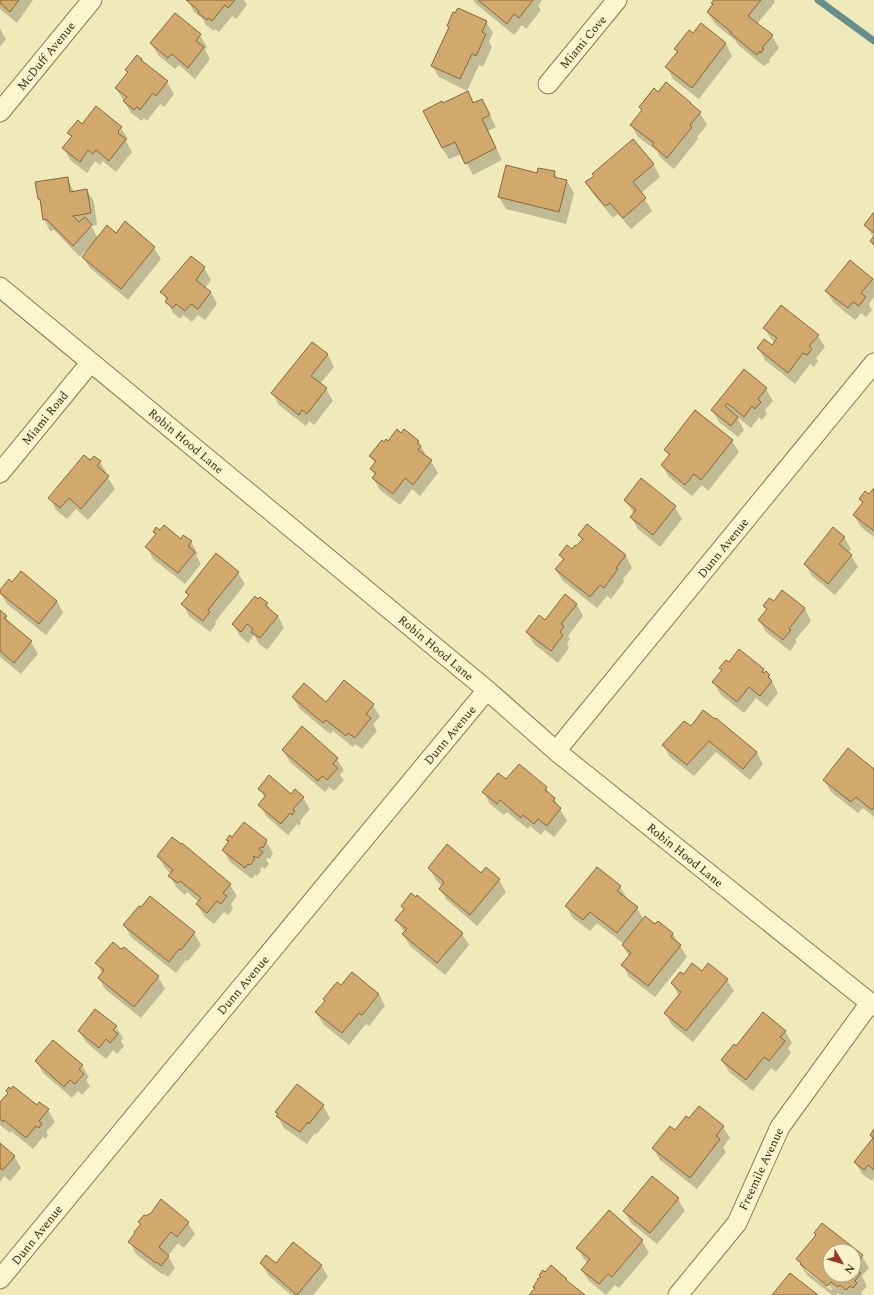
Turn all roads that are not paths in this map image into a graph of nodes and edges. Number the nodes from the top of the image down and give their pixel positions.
1 (92, 0) edge
2 (617, 0) edge
3 (548, 84) dead end
4 (0, 112) edge
5 (0, 287) edge
6 (91, 362) junction
7 (874, 363) edge
8 (0, 473) edge
9 (487, 690) junction
10 (556, 751) junction
11 (872, 1004) edge
12 (0, 1279) edge
13 (678, 1295) edge

1 - 4 street, McDuff Avenue
2 - 3 street, Miami Cove
5 - 6 street, Robin Hood Lane
6 - 8 street, Miami Road
6 - 9 street, Robin Hood Lane
7 - 10 street, Dunn Avenue
9 - 10 street, Robin Hood Lane
9 - 12 street, Dunn Avenue
10 - 11 street, Robin Hood Lane
11 - 13 street, Freemile Avenue

